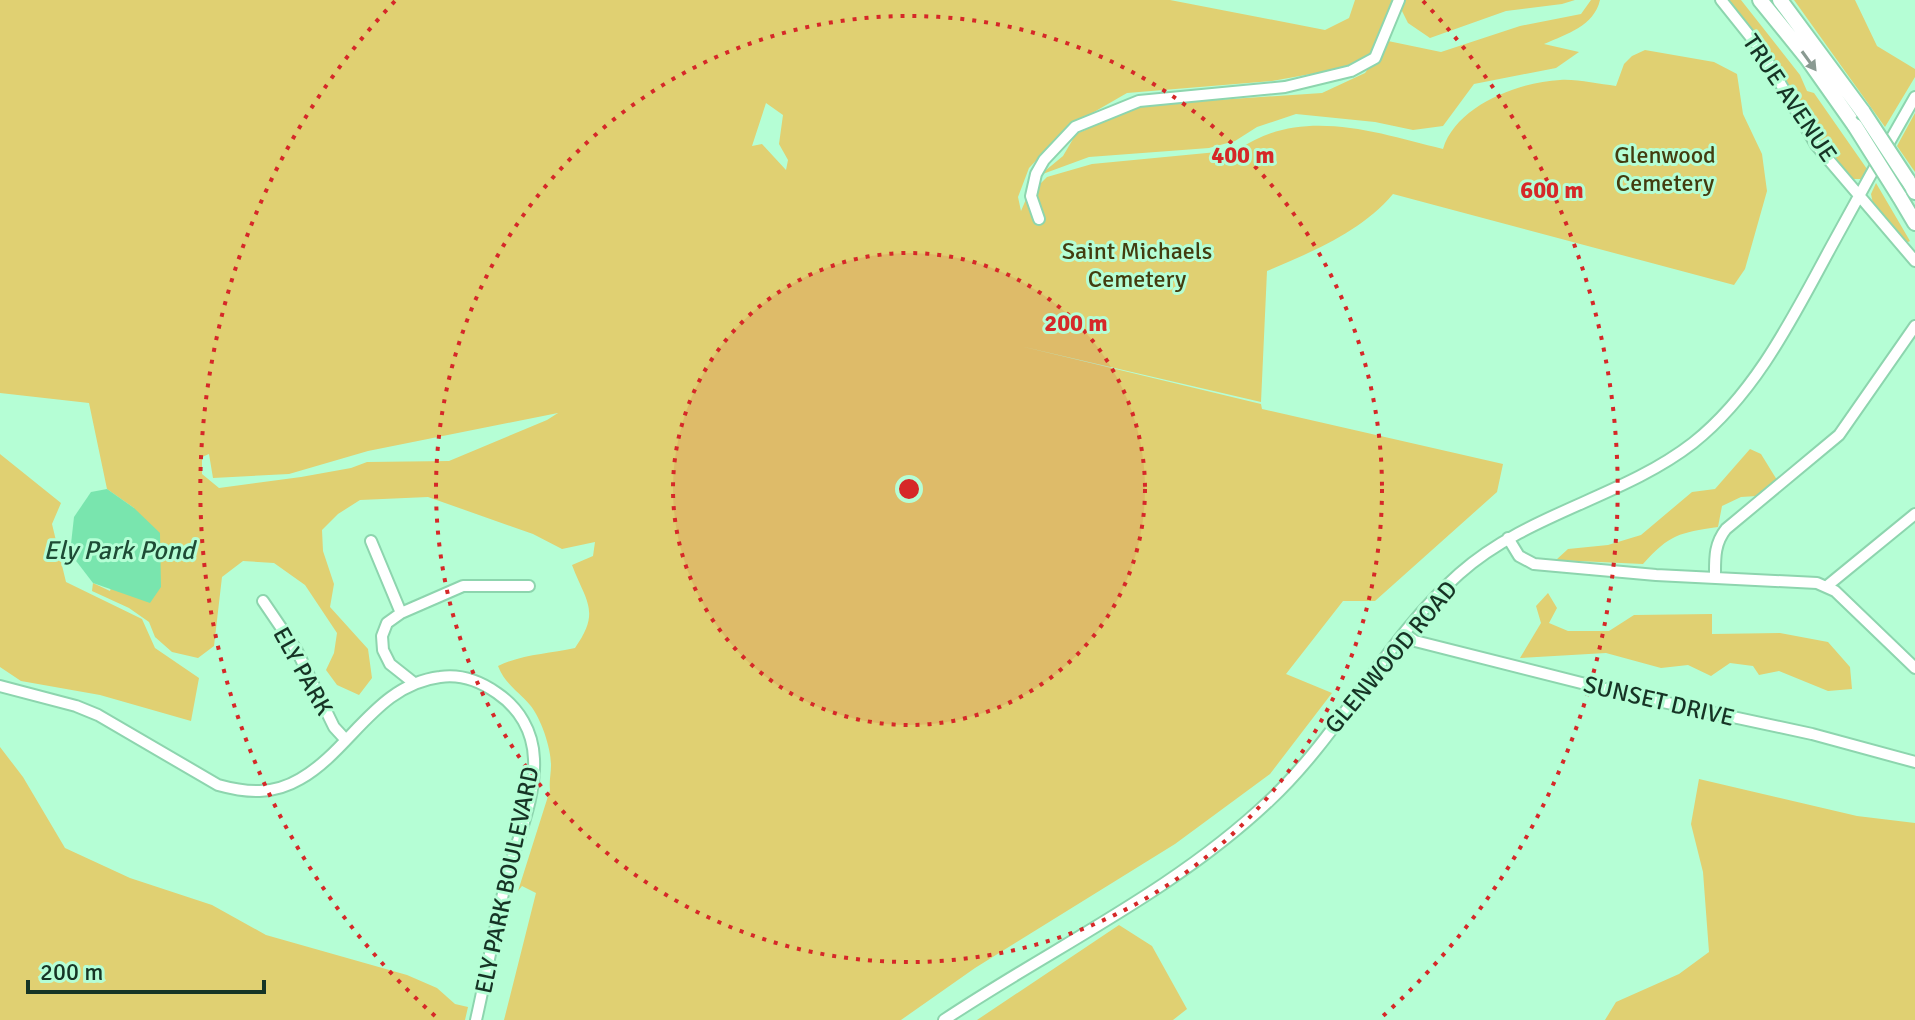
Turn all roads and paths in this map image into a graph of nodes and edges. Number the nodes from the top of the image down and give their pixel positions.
1 (1399, 0) edge
2 (1721, 0) edge
3 (1760, 0) edge
4 (1780, 0) edge
5 (1915, 97) edge
6 (1915, 192) edge
7 (1860, 194) junction
8 (1039, 219) dead end
9 (1915, 223) edge
10 (1915, 261) edge
11 (1915, 326) edge
12 (1915, 514) edge
13 (1508, 538) junction
14 (371, 541) dead end
15 (1715, 577) junction
16 (529, 586) dead end
17 (1827, 586) junction
18 (263, 601) dead end
19 (401, 613) junction
20 (1405, 634) junction
21 (1913, 660) edge
22 (414, 683) junction
23 (0, 686) edge
24 (345, 739) junction
25 (1915, 762) edge
26 (476, 1020) edge
27 (944, 1020) edge

1 - 8 street
2 - 7 street, TRUE AVENUE
3 -> 9 highway, bridge
4 - 6 highway, bridge
5 - 7 street, GLENWOOD ROAD
7 - 10 street, TRUE AVENUE
7 - 13 street, GLENWOOD ROAD
11 - 15 street
12 - 17 street
13 - 15 street
13 - 20 street, GLENWOOD ROAD
14 - 19 street
15 - 17 street
16 - 19 street
17 - 21 street
18 - 24 street, ELY PARK
19 - 22 street
20 - 25 street, SUNSET DRIVE
20 - 27 street, GLENWOOD ROAD
22 - 24 street, ELY PARK BOULEVARD
22 - 26 street, ELY PARK BOULEVARD
23 - 24 street, ELY PARK BOULEVARD

